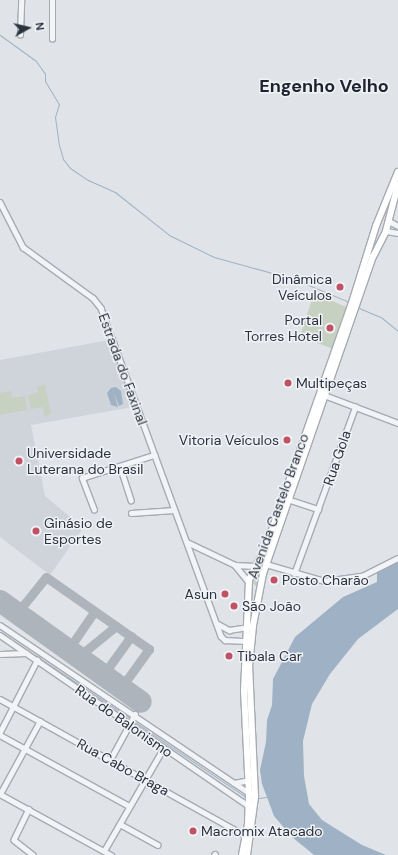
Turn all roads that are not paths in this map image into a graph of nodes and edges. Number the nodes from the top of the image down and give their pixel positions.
1 (21, 0) edge
2 (52, 0) edge
3 (20, 35) dead end
4 (52, 39) dead end
5 (398, 172) edge
6 (398, 185) edge
7 (0, 202) edge
8 (377, 221) junction
9 (389, 221) junction
10 (398, 226) edge
11 (386, 232) junction
12 (398, 233) edge
13 (324, 395) junction
14 (355, 407) junction
15 (398, 423) edge
16 (154, 455) junction
17 (120, 466) junction
18 (288, 499) junction
19 (131, 500) dead end
20 (318, 509) junction
21 (94, 510) dead end
22 (174, 510) junction
23 (131, 513) dead end
24 (187, 542) junction
25 (398, 558) edge
26 (266, 564) junction
27 (235, 565) junction
28 (256, 565) junction
29 (264, 572) junction
30 (294, 574) junction
31 (249, 584) junction
32 (260, 589) junction
33 (0, 624) edge
34 (218, 624) junction
35 (247, 627) junction
36 (0, 635) edge
37 (246, 641) junction
38 (26, 653) junction
39 (0, 654) edge
40 (37, 660) junction
41 (0, 699) edge
42 (14, 707) junction
43 (134, 716) junction
44 (40, 721) junction
45 (129, 723) junction
46 (0, 733) edge
47 (26, 749) junction
48 (164, 749) junction
49 (110, 760) junction
50 (144, 779) junction
51 (249, 780) junction
52 (233, 783) junction
53 (249, 793) junction
54 (0, 794) edge
55 (130, 806) junction
56 (249, 806) junction
57 (29, 809) junction
58 (120, 824) junction
59 (246, 836) junction
60 (158, 845) dead end
61 (104, 851) junction
62 (32, 855) edge
63 (111, 855) edge
64 (242, 855) edge
65 (247, 855) edge

1 - 3 street
2 - 4 street
5 - 8 main road, Avenida Castelo Branco
6 - 9 main road, Avenida Castelo Branco
7 - 16 street, Estrada do Faxinal
8 - 9 main road
8 - 11 main road
8 - 28 main road, Avenida Castelo Branco
9 - 10 street
9 - 11 main road, Avenida Castelo Branco
11 - 12 street
11 - 13 main road, Avenida Castelo Branco
13 - 14 street
13 - 18 main road, Avenida Castelo Branco
14 - 15 street
14 - 20 street, Rua Gola
16 - 17 street
16 - 22 street, Estrada do Faxinal
17 - 19 street
17 - 21 street
18 - 20 street
18 - 26 main road, Avenida Castelo Branco
20 - 30 street, Rua Gola
22 - 23 street
22 - 24 street, Estrada do Faxinal
24 - 27 street
24 - 34 street, Estrada do Faxinal
25 - 30 street
26 - 28 main road
26 - 29 main road, Avenida Castelo Branco
26 - 30 street
27 - 28 street
27 - 31 street
28 - 29 main road
28 - 31 main road, Avenida Castelo Branco
29 - 32 main road, Avenida Castelo Branco
31 - 32 main road
31 - 35 main road, Avenida Castelo Branco
32 - 65 main road, Avenida Castelo Branco
33 - 43 street, Rua do Balonismo
34 - 35 street
34 - 37 street, Estrada do Faxinal
35 - 37 main road, Avenida Castelo Branco
36 - 38 street, Rua do Balonismo
37 - 51 main road, Avenida Castelo Branco
38 - 39 street
38 - 40 street, Rua do Balonismo
40 - 42 street
40 - 45 street, Rua do Balonismo
41 - 42 street, Rua Cabo Braga
42 - 44 street, Rua Cabo Braga
42 - 46 street
43 - 45 street
43 - 52 street, Rua do Balonismo
44 - 47 street
44 - 49 street, Rua Cabo Braga
45 - 48 street, Rua do Balonismo
45 - 49 street
46 - 47 street
47 - 54 street
47 - 55 street
48 - 50 street
48 - 56 street, Rua do Balonismo
49 - 50 street, Rua Cabo Braga
50 - 55 street
50 - 59 street, Rua Cabo Braga
51 - 52 street
51 - 53 main road, Avenida Castelo Branco
52 - 53 street, Rua do Balonismo
53 - 56 main road, Avenida Castelo Branco
54 - 57 street
55 - 58 street
56 - 59 main road, Avenida Castelo Branco
57 - 61 street
57 - 62 street
58 - 60 street
58 - 61 street
59 - 64 main road, Avenida Castelo Branco
61 - 63 street

